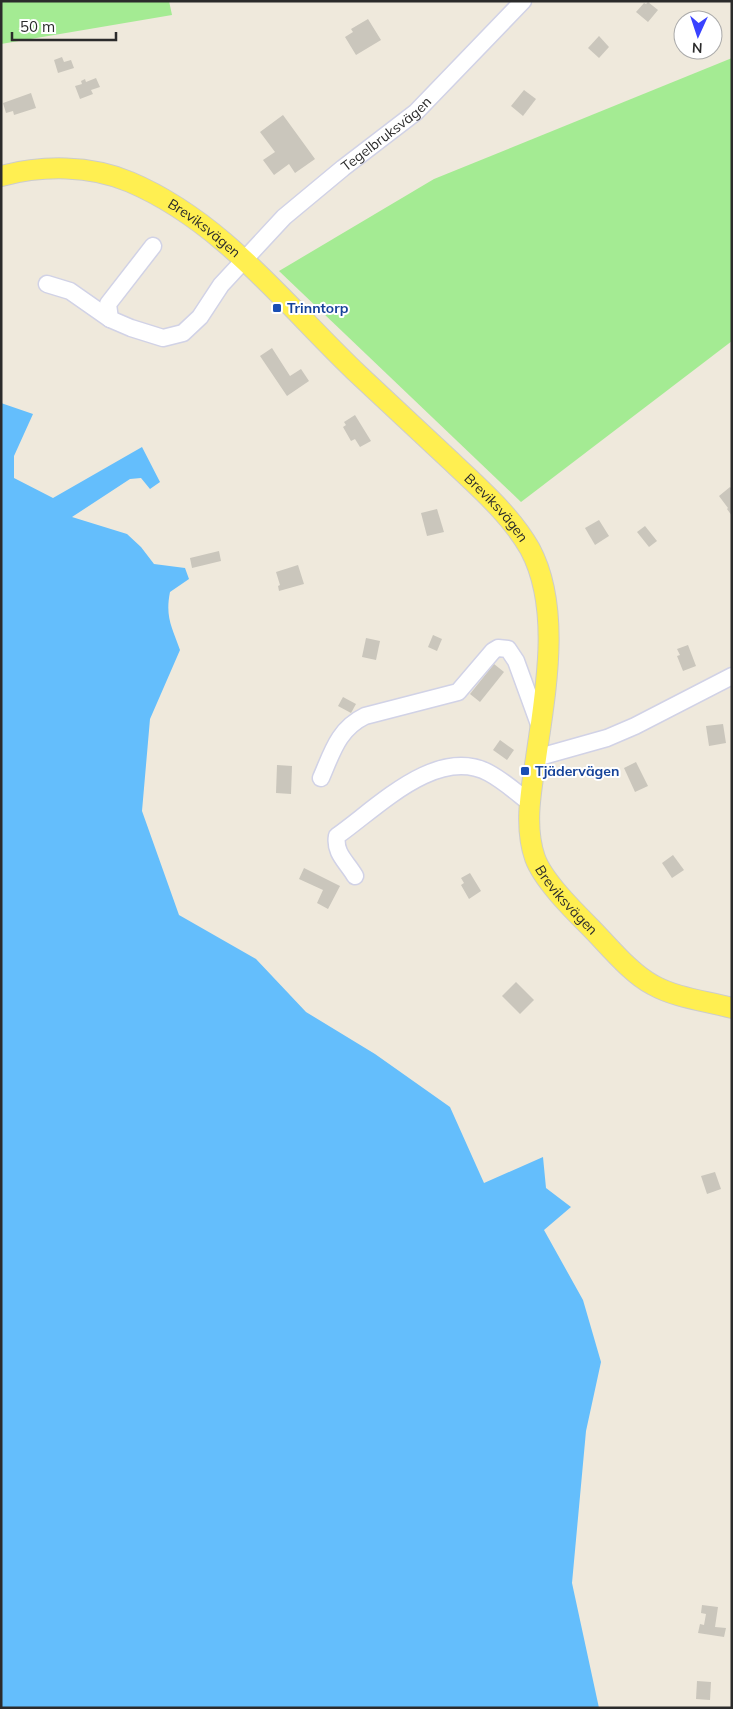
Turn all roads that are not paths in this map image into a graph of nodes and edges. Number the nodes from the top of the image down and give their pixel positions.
1 (523, 1) edge
2 (1, 176) edge
3 (153, 246) dead end
4 (245, 260) junction
5 (47, 284) dead end
6 (110, 319) junction
7 (732, 676) edge
8 (540, 727) junction
9 (536, 758) junction
10 (321, 778) dead end
11 (530, 803) junction
12 (355, 876) dead end
13 (732, 1008) edge

1 - 4 street, Tegelbruksvägen
2 - 4 main road, Breviksvägen
3 - 6 street
4 - 6 street, Tegelbruksvägen
4 - 8 main road, Breviksvägen
5 - 6 street, Tegelbruksvägen
7 - 9 street
8 - 9 main road, Breviksvägen
8 - 10 street
9 - 11 main road, Breviksvägen
11 - 12 street
11 - 13 main road, Breviksvägen

